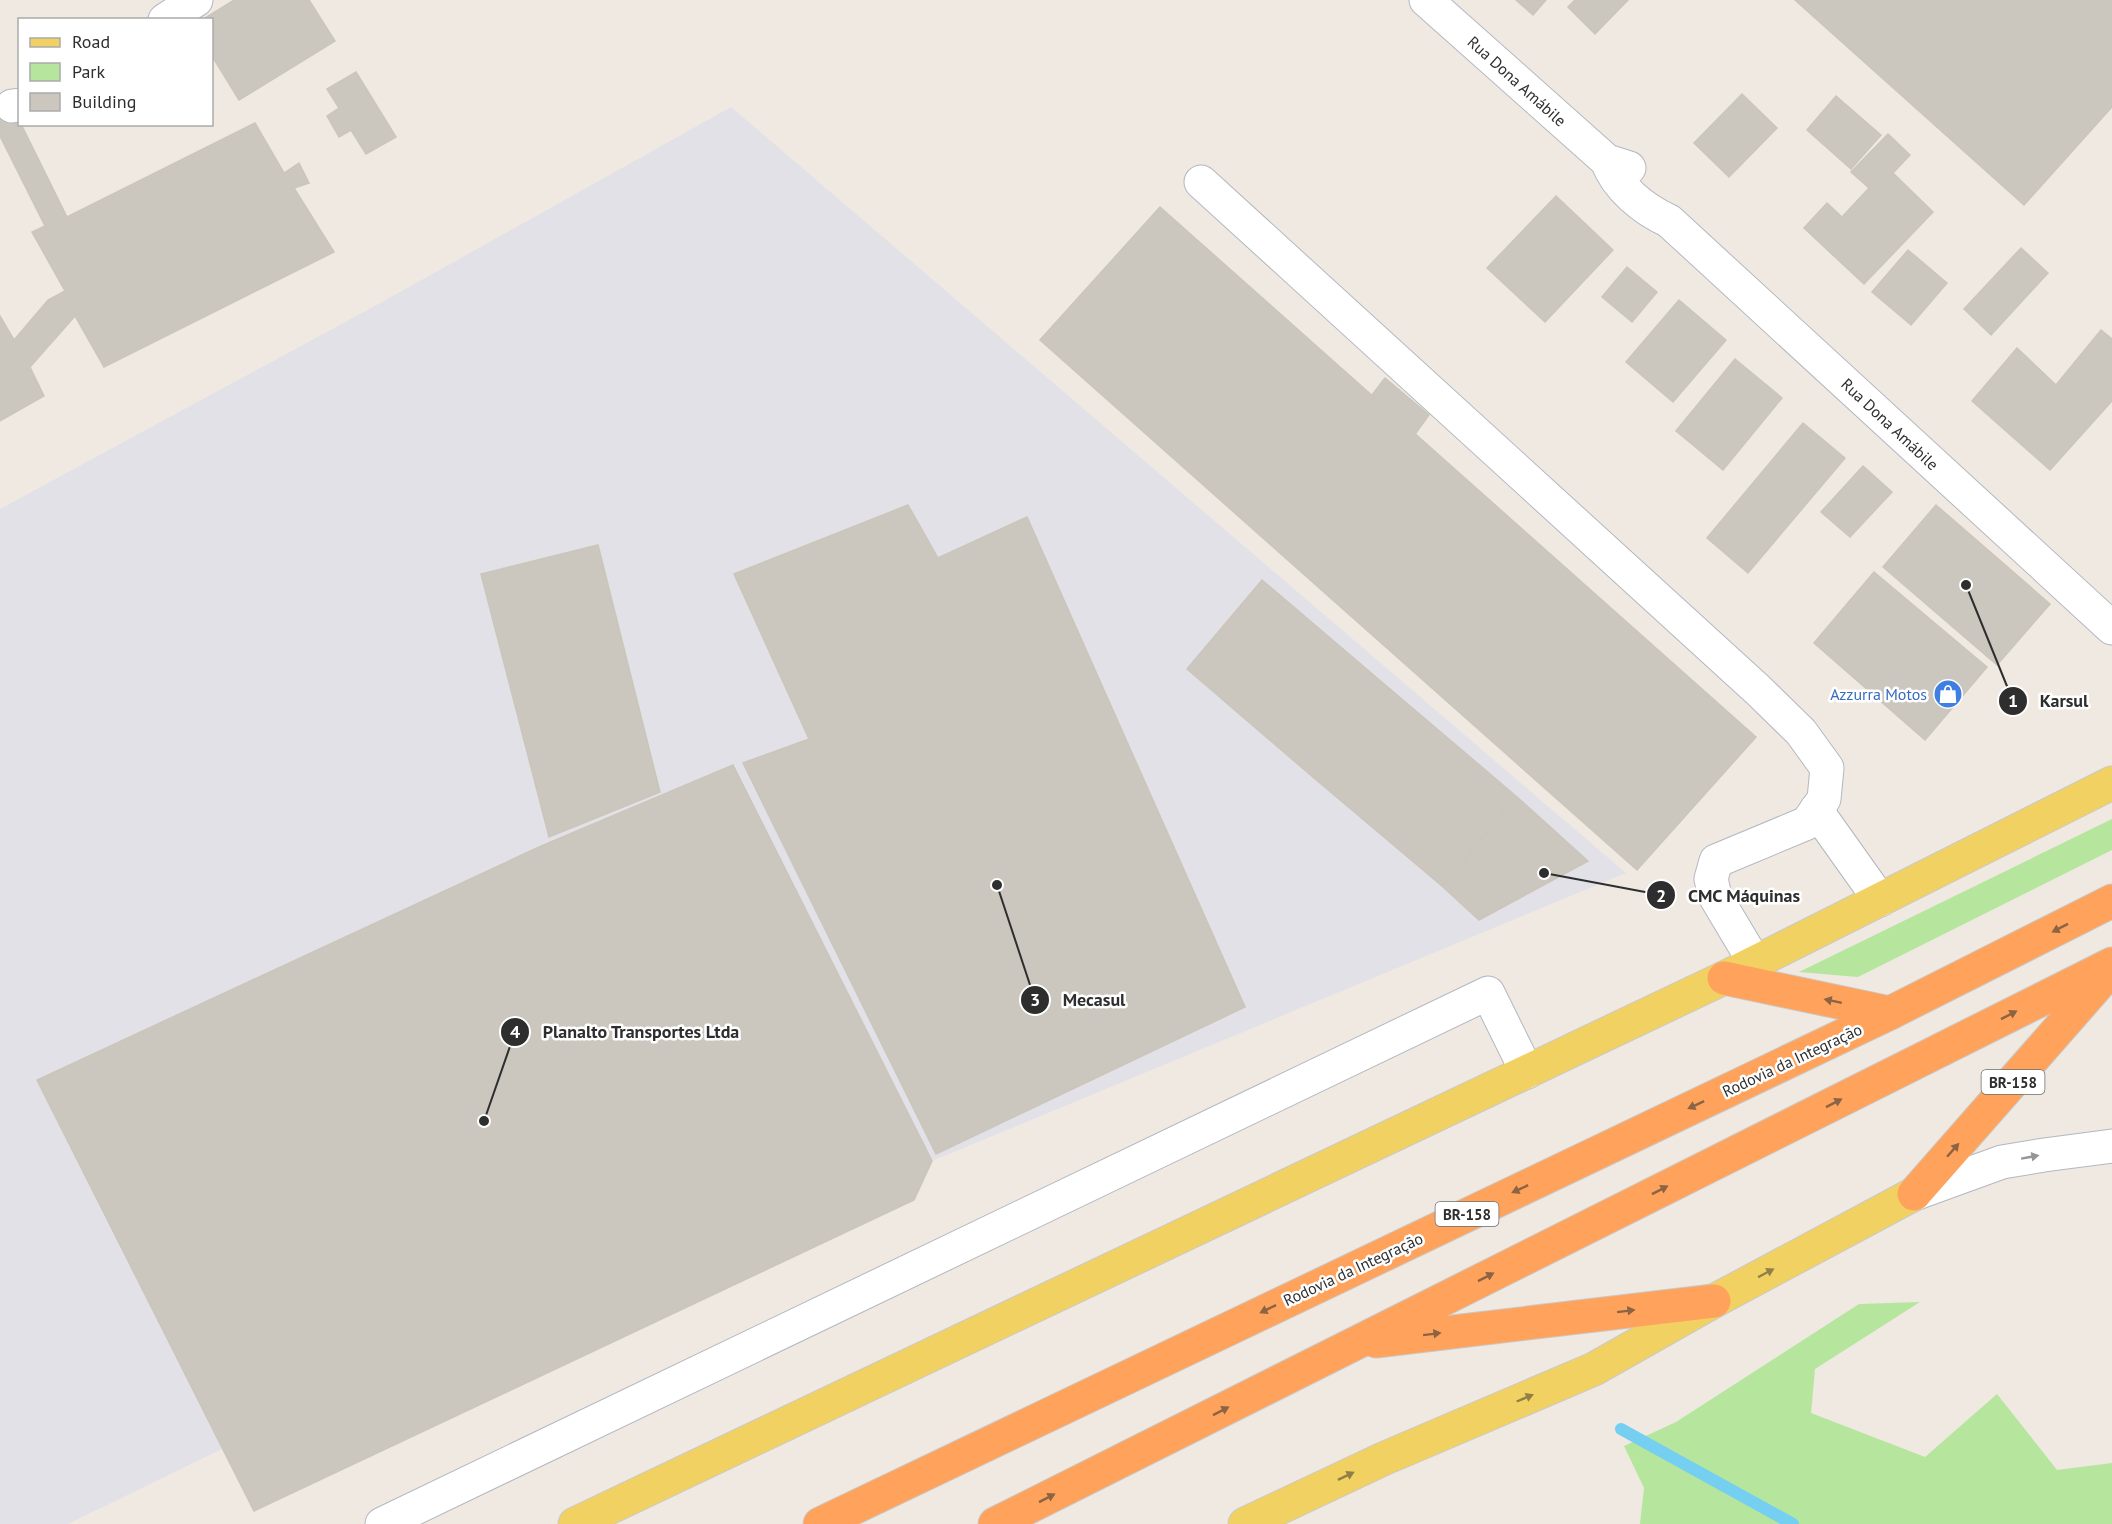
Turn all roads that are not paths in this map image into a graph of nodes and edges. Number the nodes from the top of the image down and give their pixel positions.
1 (196, 0) edge
2 (1426, 0) edge
3 (168, 18) edge
4 (1200, 182) dead end
5 (2112, 628) edge
6 (2112, 783) edge
7 (1816, 810) junction
8 (1880, 900) junction
9 (2112, 902) edge
10 (1755, 963) junction
11 (2112, 964) edge
12 (2112, 969) edge
13 (1724, 978) junction
14 (1890, 1013) junction
15 (1527, 1072) junction
16 (2112, 1146) edge
17 (1914, 1194) junction
18 (1714, 1301) junction
19 (1353, 1344) junction
20 (437, 1512) edge
21 (382, 1524) edge
22 (575, 1524) edge
23 (820, 1524) edge
24 (995, 1524) edge
25 (1245, 1524) edge

1 - 3 street
2 - 5 street, Rua Dona Amábile
4 - 7 street
6 - 8 main road
7 - 8 street
7 - 10 street
8 - 10 main road
9 -> 14 highway, Rodovia da Integração / BR-158
10 - 13 main road
19 -> 11 highway, BR-158
17 -> 12 highway, BR-158
14 -> 13 highway
13 - 15 main road
14 -> 23 highway, Rodovia da Integração / BR-158
15 - 20 street
15 - 22 main road
17 -> 16 street, BR-158
18 -> 17 main road, BR-158
19 -> 18 highway, BR-158
25 -> 18 main road, BR-158
24 -> 19 highway, BR-158
20 - 21 street

